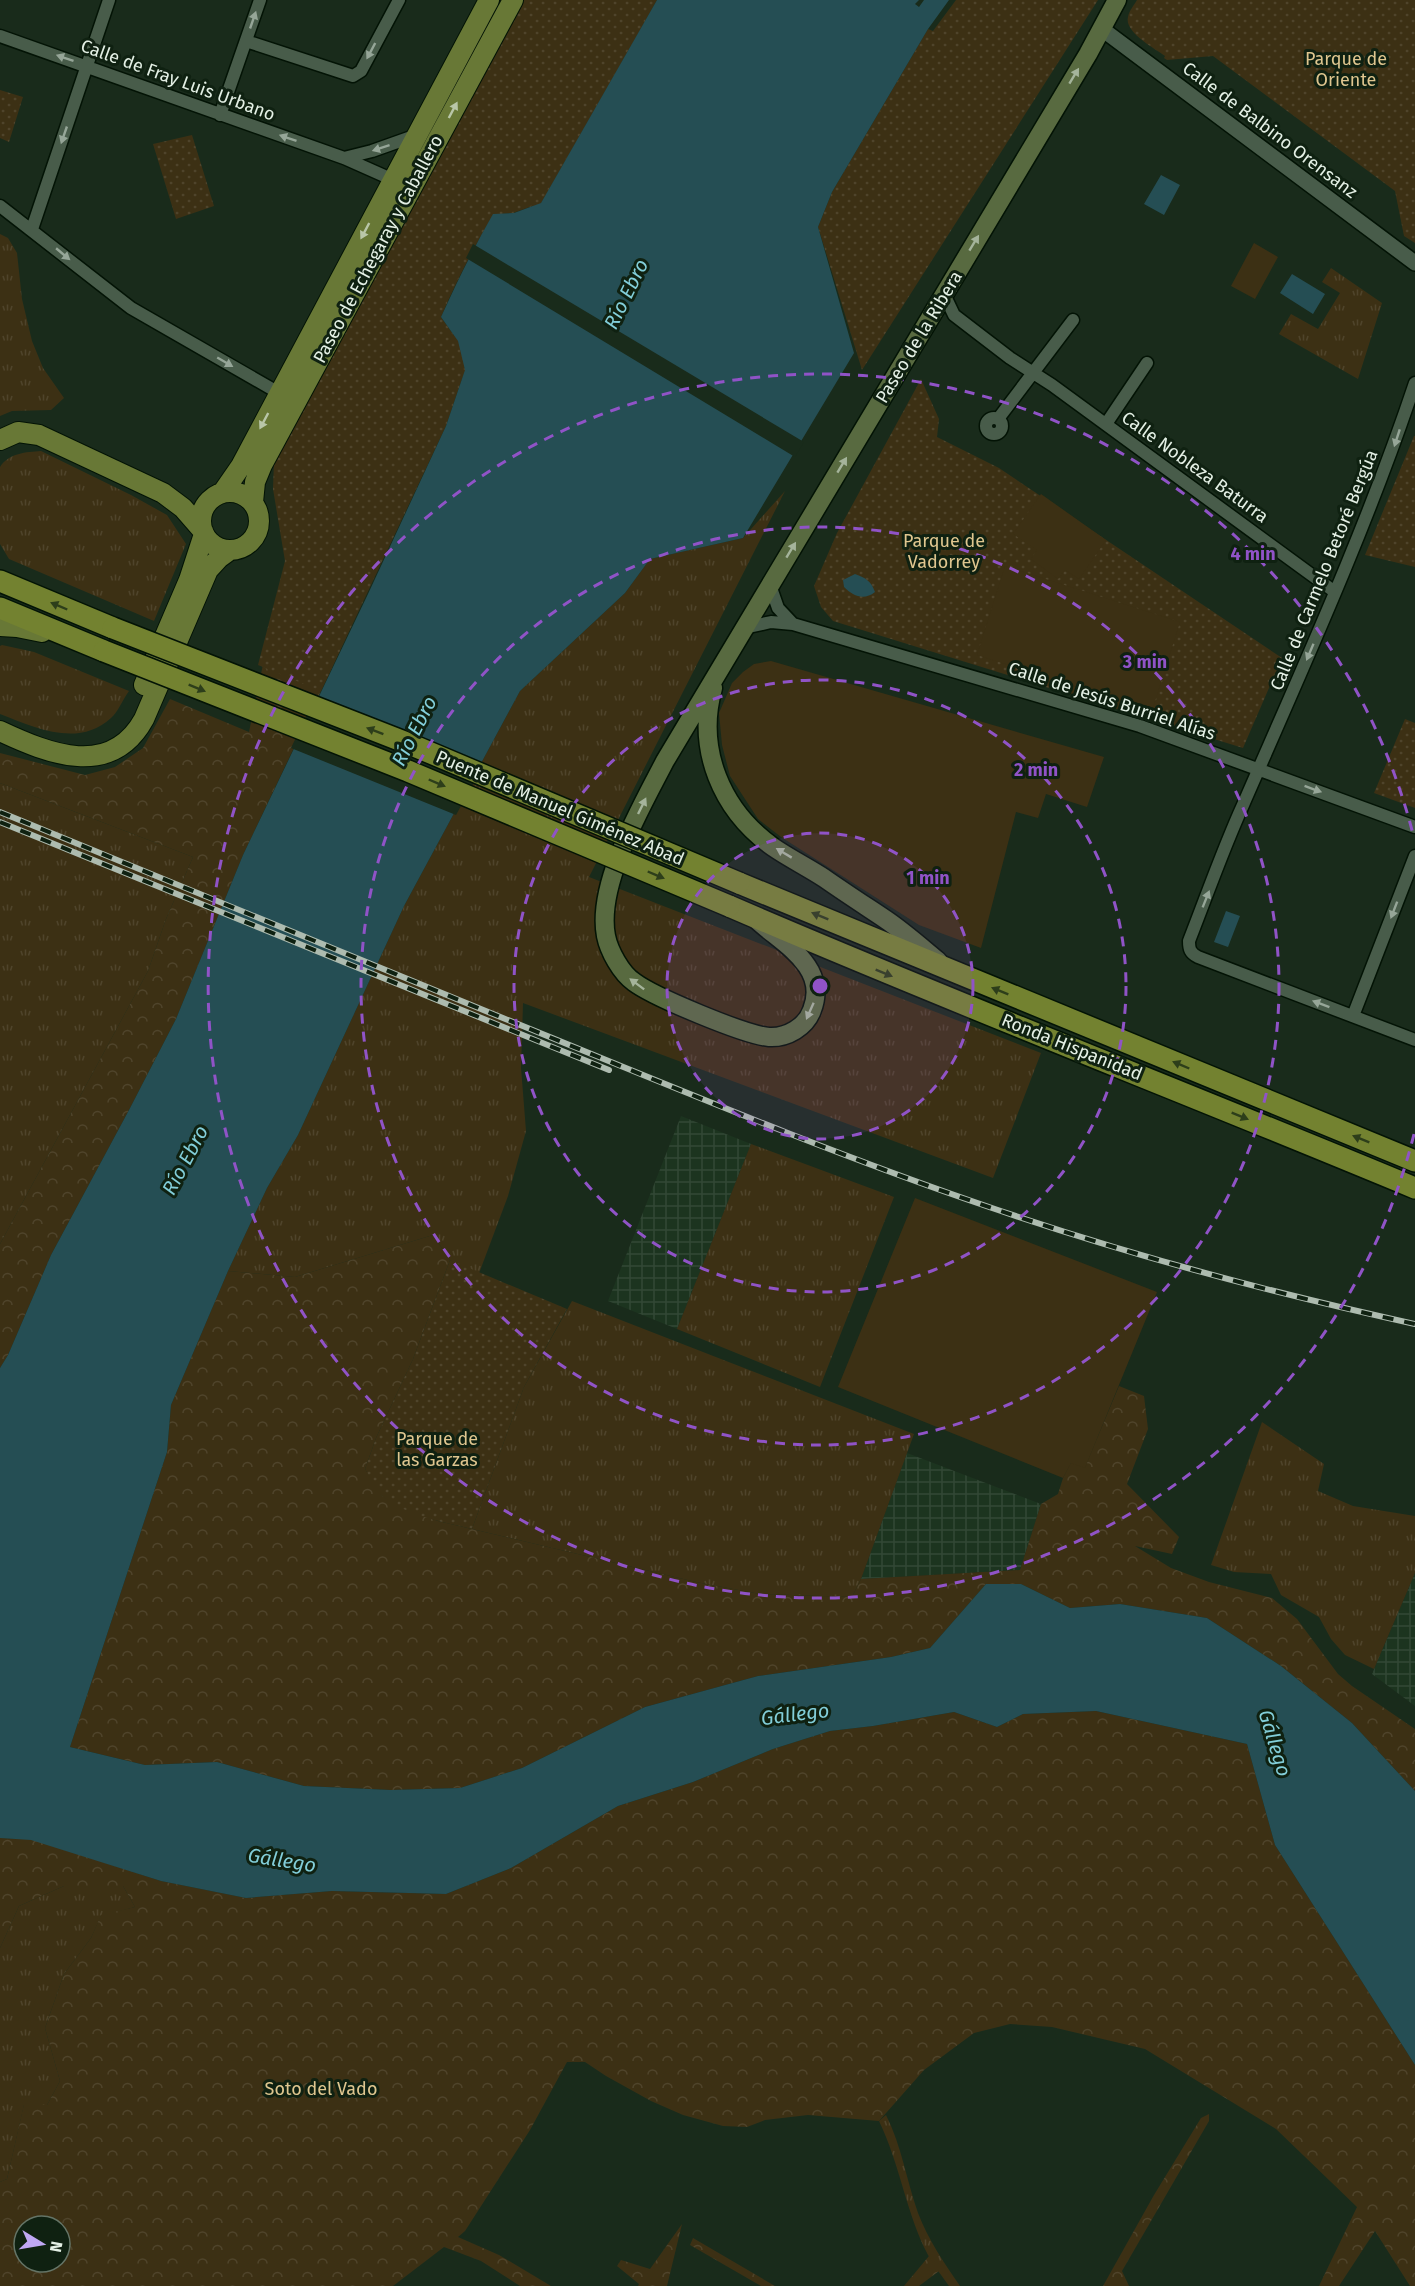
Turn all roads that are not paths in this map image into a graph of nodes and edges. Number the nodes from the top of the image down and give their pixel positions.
1 (109, 0) edge
2 (260, 0) edge
3 (399, 0) edge
4 (489, 0) edge
5 (513, 0) edge
6 (1117, 0) edge
7 (1102, 29) junction
8 (0, 36) edge
9 (246, 40) junction
10 (87, 66) junction
11 (220, 115) junction
12 (417, 135) junction
13 (344, 158) junction
14 (393, 179) junction
15 (406, 199) junction
16 (0, 206) edge
17 (32, 229) junction
18 (1415, 262) edge
19 (944, 294) junction
20 (931, 315) junction
21 (954, 315) junction
22 (1073, 320) dead end
23 (1147, 363) dead end
24 (1033, 373) junction
25 (1415, 382) edge
26 (279, 393) junction
27 (998, 419) dead end
28 (1106, 424) junction
29 (0, 440) edge
30 (48, 440) junction
31 (0, 449) edge
32 (163, 493) junction
33 (220, 494) junction
34 (253, 502) junction
35 (203, 532) junction
36 (230, 550) junction
37 (0, 569) edge
38 (9, 585) edge
39 (771, 585) junction
40 (1335, 592) junction
41 (0, 608) edge
42 (794, 624) junction
43 (0, 626) edge
44 (742, 629) junction
45 (74, 638) junction
46 (717, 671) junction
47 (0, 731) edge
48 (65, 755) junction
49 (1258, 769) junction
50 (1415, 827) edge
51 (1415, 856) edge
52 (739, 883) joint
53 (729, 906) joint
54 (753, 916) junction
55 (952, 971) junction
56 (1353, 1016) junction
57 (1415, 1040) edge
58 (1415, 1161) edge
59 (1412, 1189) edge

1 - 10 street
9 -> 2 street
3 -> 9 street
4 - 12 main road, Paseo de Echegaray y Caballero
15 -> 5 main road, Paseo de Echegaray y Caballero
6 - 7 main road, Paseo de la Ribera
7 - 18 street, Calle de Balbino Orensanz
19 -> 7 main road, Paseo de la Ribera
10 -> 8 street, Calle de Fray Luis Urbano
9 - 11 street
10 - 11 street, Calle de Fray Luis Urbano
10 -> 17 street
13 -> 11 street, Calle de Fray Luis Urbano
12 -> 13 street
12 - 14 main road, Paseo de Echegaray y Caballero
13 - 14 street, Calle de Fray Luis Urbano
14 - 15 street
14 -> 26 main road, Paseo de Echegaray y Caballero
15 - 34 main road, Paseo de Echegaray y Caballero
16 - 17 street
17 -> 26 street
19 - 20 main road, Paseo de la Ribera
19 - 21 street, Calle Nobleza Baturra
20 - 21 street
39 -> 20 main road, Paseo de la Ribera
21 - 24 street, Calle Nobleza Baturra
22 - 24 street
23 - 28 street
24 - 27 street
24 - 28 street, Calle Nobleza Baturra
25 -> 40 street, Calle de Carmelo Betoré Bergúa
26 -> 33 main road, Paseo de Echegaray y Caballero
28 - 40 street, Calle Nobleza Baturra
29 - 30 main road
30 - 31 main road
30 - 32 main road
32 - 33 main road
32 - 35 main road
33 - 34 main road
33 - 35 main road
34 - 36 main road
35 - 36 main road
35 - 48 main road
36 - 48 main road
37 - 38 main road
52 -> 38 highway, Puente de Manuel Giménez Abad, bridge
39 - 42 street
39 - 44 main road, Paseo de la Ribera
40 -> 49 street, Calle de Carmelo Betoré Bergúa
41 - 45 highway
42 - 44 street, Calle de Jesús Burriel Alías
42 - 49 street, Calle de Jesús Burriel Alías
43 - 45 main road
44 - 46 main road, Paseo de la Ribera
45 -> 53 highway, Puente de Manuel Giménez Abad, bridge
54 -> 46 main road, Paseo de la Ribera
55 -> 46 main road
47 - 48 main road
49 -> 50 street, Calle de Jesús Burriel Alías
56 -> 49 street, Calle de Carmelo Betoré Bergúa
51 -> 56 street
55 -> 52 highway, Ronda Hispanidad
53 - 54 highway, Ronda Hispanidad
54 -> 59 highway, Ronda Hispanidad
58 -> 55 highway, Ronda Hispanidad
56 - 57 street

